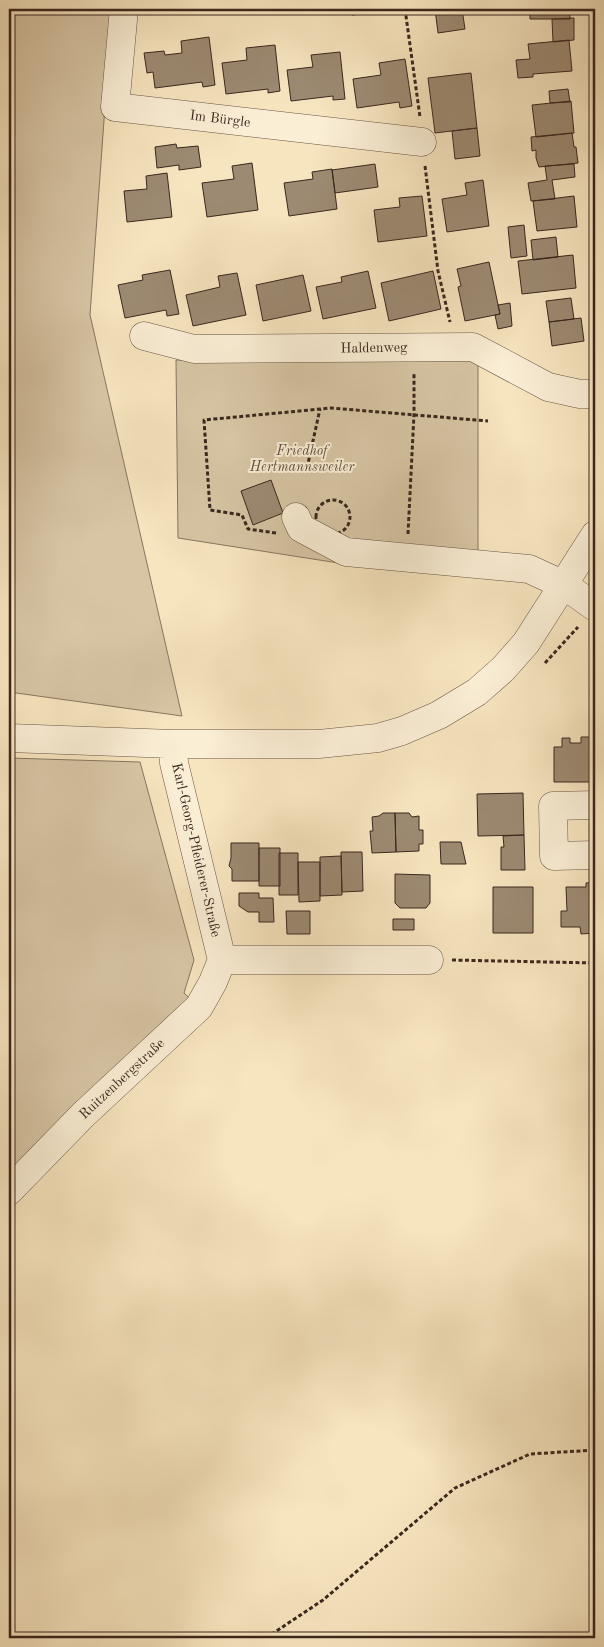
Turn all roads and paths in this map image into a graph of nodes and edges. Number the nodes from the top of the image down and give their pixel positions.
1 (124, 9) edge
2 (405, 9) edge
3 (418, 106) dead end
4 (422, 142) joint
5 (448, 314) dead end
6 (144, 336) dead end
7 (414, 372) dead end
8 (595, 394) edge
9 (320, 409) junction
10 (414, 414) junction
11 (488, 421) dead end
12 (307, 468) dead end
13 (298, 523) joint
14 (595, 535) edge
15 (406, 558) junction
16 (564, 585) junction
17 (595, 607) edge
18 (9, 738) edge
19 (173, 744) junction
20 (595, 805) edge
21 (595, 855) edge
22 (222, 960) junction
23 (429, 960) joint
24 (595, 963) edge
25 (9, 1191) edge
26 (595, 1450) edge
27 (266, 1638) edge

1 - 4 street, Im Bürgle
2 - 3 path
4 - 5 path
6 - 8 street, Haldenweg
7 - 10 path
9 - 10 path
9 - 12 path
9 - 13 path
10 - 11 path
10 - 15 path
13 - 15 street
14 - 16 street, Karl-Georg-Pfleiderer-Straße
15 - 16 street
16 - 17 street
16 - 19 street, Karl-Georg-Pfleiderer-Straße
18 - 19 street
19 - 22 street, Karl-Georg-Pfleiderer-Straße
20 - 21 street
22 - 23 street
22 - 25 street, Ruitzenbergstraße
23 - 24 path
26 - 27 path

